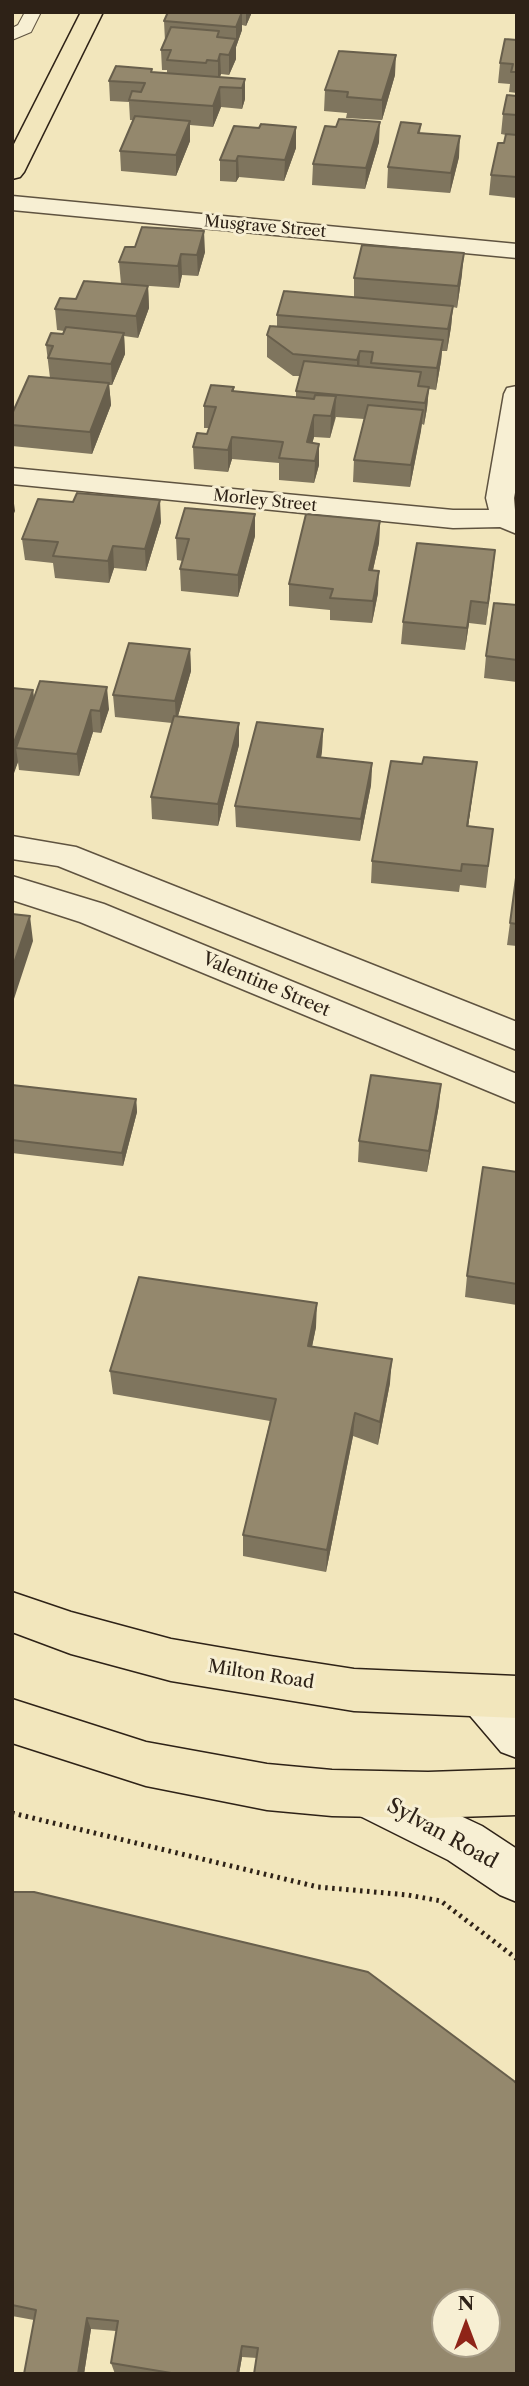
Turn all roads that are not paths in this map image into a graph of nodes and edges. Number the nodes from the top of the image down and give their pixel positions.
1 (33, 12) edge
2 (92, 12) edge
3 (12, 35) edge
4 (12, 172) edge
5 (12, 203) edge
6 (517, 251) edge
7 (517, 394) edge
8 (12, 475) edge
9 (511, 522) edge
10 (12, 847) edge
11 (12, 888) edge
12 (517, 1037) edge
13 (517, 1089) edge
14 (12, 1612) edge
15 (499, 1697) edge
16 (12, 1721) edge
17 (517, 1736) edge
18 (517, 1792) edge
19 (365, 1794) junction
20 (517, 1878) edge

1 - 3 lane
2 - 4 main road
5 - 6 street, Musgrave Street
7 - 9 street
8 - 9 street, Morley Street
10 - 12 street
11 - 13 street, Valentine Street
14 - 15 main road, Milton Road
15 - 17 street
16 - 19 main road
18 - 19 main road
19 - 20 street, Sylvan Road

